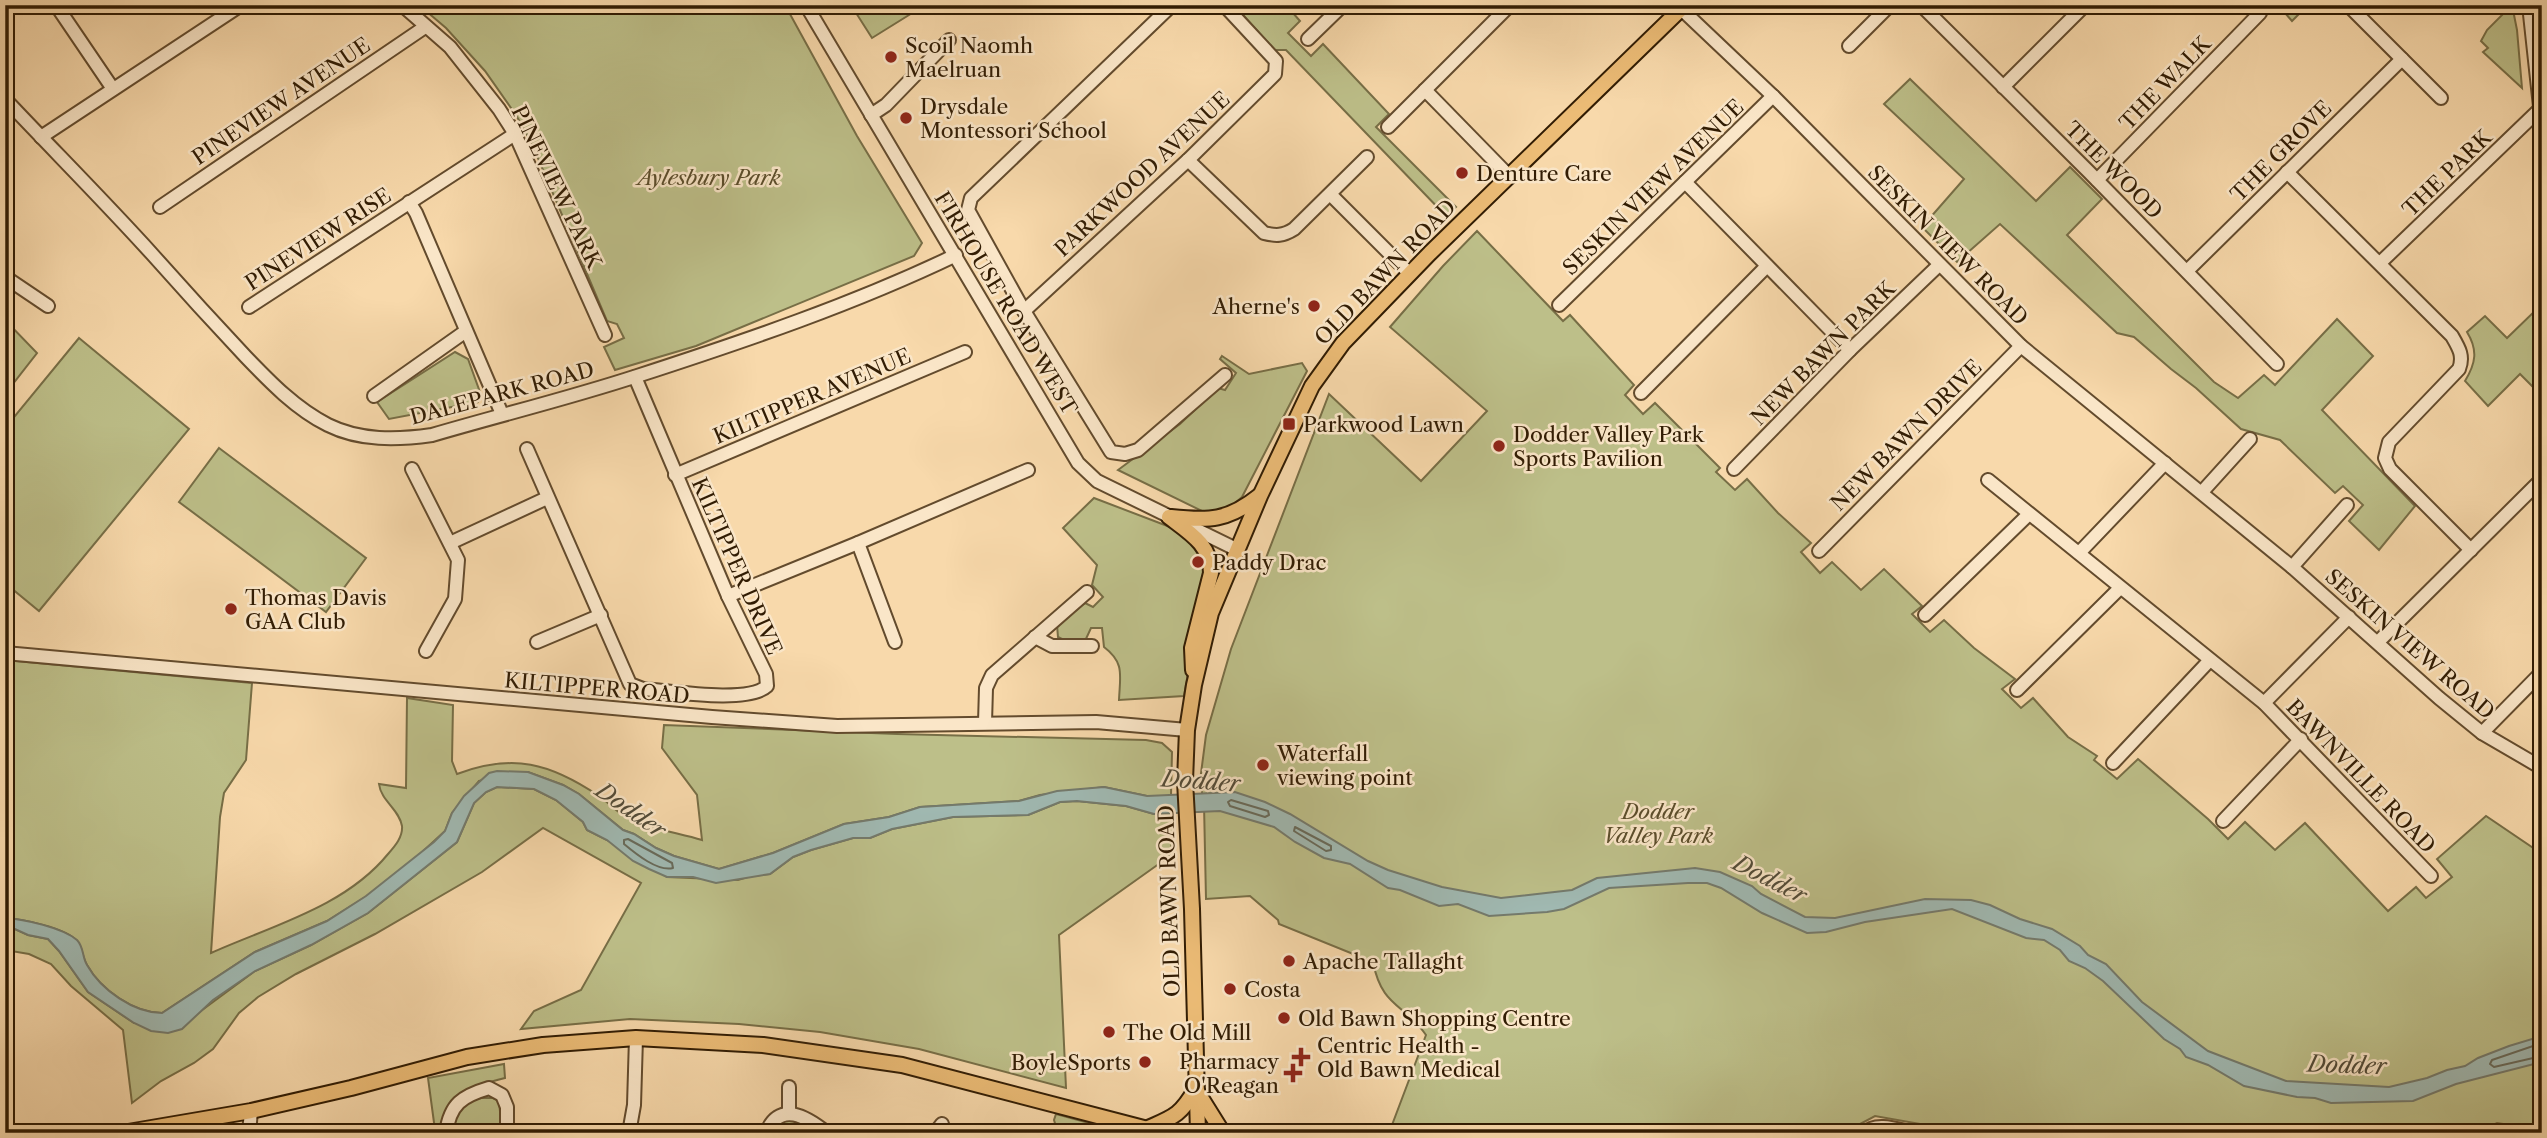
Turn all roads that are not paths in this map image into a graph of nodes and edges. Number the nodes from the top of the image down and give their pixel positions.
1 (56, 5) edge
2 (241, 5) edge
3 (402, 5) edge
4 (806, 5) edge
5 (1172, 5) edge
6 (1224, 5) edge
7 (1343, 5) edge
8 (1890, 5) edge
9 (1921, 5) edge
10 (2085, 5) edge
11 (2348, 5) edge
12 (2529, 5) edge
13 (1681, 6) edge
14 (1501, 8) edge
15 (221, 10) edge
16 (2260, 13) dead end
17 (425, 27) junction
18 (1308, 39) dead end
19 (949, 40) dead end
20 (1849, 47) dead end
21 (2402, 59) junction
22 (2003, 87) junction
23 (113, 89) junction
24 (1425, 90) junction
25 (1773, 96) junction
26 (2441, 98) dead end
27 (5, 99) edge
28 (2540, 109) edge
29 (871, 115) junction
30 (2542, 125) edge
31 (1388, 127) dead end
32 (515, 134) junction
33 (41, 137) junction
34 (1367, 157) dead end
35 (1188, 160) junction
36 (2287, 172) junction
37 (1510, 177) junction
38 (2097, 180) junction
39 (1685, 182) junction
40 (1331, 195) junction
41 (409, 202) junction
42 (160, 207) dead end
43 (956, 255) junction
44 (2380, 263) junction
45 (1939, 265) junction
46 (1768, 266) junction
47 (2187, 271) junction
48 (1410, 274) junction
49 (5, 277) edge
50 (1559, 305) dead end
51 (48, 306) dead end
52 (249, 307) dead end
53 (1024, 311) junction
54 (466, 331) junction
55 (605, 335) dead end
56 (2021, 346) junction
57 (1850, 350) junction
58 (965, 352) dead end
59 (2277, 364) dead end
60 (1225, 375) dead end
61 (635, 377) junction
62 (1641, 393) dead end
63 (374, 396) dead end
64 (502, 414) junction
65 (2250, 439) dead end
66 (527, 449) dead end
67 (2165, 463) junction
68 (412, 469) dead end
69 (1734, 469) dead end
70 (1028, 470) dead end
71 (675, 475) junction
72 (2542, 479) edge
73 (1988, 480) dead end
74 (2202, 492) junction
75 (1260, 496) junction
76 (547, 498) junction
77 (2347, 505) dead end
78 (2028, 514) junction
79 (1169, 517) junction
80 (450, 543) junction
81 (858, 543) junction
82 (1238, 550) junction
83 (2471, 550) junction
84 (1819, 551) dead end
85 (2079, 553) junction
86 (2292, 567) junction
87 (2120, 588) junction
88 (1087, 592) dead end
89 (728, 596) junction
90 (601, 615) junction
91 (1925, 615) dead end
92 (2349, 617) junction
93 (1035, 637) junction
94 (537, 642) dead end
95 (895, 642) dead end
96 (2378, 642) junction
97 (1092, 646) dead end
98 (426, 652) dead end
99 (5, 653) edge
100 (2210, 660) junction
101 (2542, 672) edge
102 (1194, 685) junction
103 (2017, 690) dead end
104 (2264, 703) junction
105 (985, 723) junction
106 (1187, 730) junction
107 (2482, 733) junction
108 (2301, 739) junction
109 (2113, 763) dead end
110 (2542, 768) edge
111 (2223, 821) dead end
112 (2431, 876) dead end
113 (636, 1038) junction
114 (789, 1087) dead end
115 (1196, 1088) junction
116 (251, 1111) junction
117 (789, 1113) junction
118 (1148, 1131) edge
119 (1866, 1131) edge
120 (122, 1133) edge
121 (249, 1133) edge
122 (446, 1133) edge
123 (507, 1133) edge
124 (629, 1133) edge
125 (766, 1133) edge
126 (827, 1133) edge
127 (1163, 1133) edge
128 (1198, 1133) edge
129 (1223, 1133) edge
130 (1914, 1133) edge

1 - 23 street
2 - 15 street
3 - 17 street, PINEVIEW PARK
4 - 29 street, FIRHOUSE ROAD WEST
5 - 53 street
6 - 35 street, PARKWOOD AVENUE
7 - 18 street
8 - 20 street
9 - 22 street, THE WOOD
10 - 22 street
11 - 21 street
12 - 28 street
13 - 25 street, SESKIN VIEW ROAD
13 - 37 main road, OLD BAWN ROAD
14 - 24 street
15 - 23 street
16 - 38 street, THE WALK
17 - 32 street, PINEVIEW PARK
17 - 42 street, PINEVIEW AVENUE
19 - 29 street
21 - 26 street
21 - 36 street, THE GROVE
22 - 38 street, THE WOOD
23 - 33 street
24 - 31 street
24 - 37 street
25 - 39 street, SESKIN VIEW AVENUE
25 - 45 street, SESKIN VIEW ROAD
27 - 33 street, DALEPARK ROAD
28 - 30 street
28 - 44 street, THE PARK
29 - 43 street, FIRHOUSE ROAD WEST
32 - 41 street, PINEVIEW RISE
32 - 55 street, PINEVIEW PARK
33 - 64 street, DALEPARK ROAD
34 - 40 street
35 - 40 street
35 - 53 street, PARKWOOD AVENUE
36 - 44 street
36 - 47 street, THE GROVE
37 - 48 main road, OLD BAWN ROAD
38 - 47 street, THE WOOD
39 - 46 street
39 - 50 street, SESKIN VIEW AVENUE
40 - 48 street
41 - 52 street, PINEVIEW RISE
41 - 54 street, PINEVIEW RISE
43 - 61 street, DALEPARK ROAD
43 - 79 street, FIRHOUSE ROAD WEST
44 - 83 street
45 - 56 street, SESKIN VIEW ROAD
45 - 57 street, NEW BAWN PARK
46 - 57 street
46 - 62 street
47 - 59 street, THE WOOD
48 - 75 main road, OLD BAWN ROAD
49 - 51 street
53 - 60 street
54 - 63 street
54 - 64 street, PINEVIEW RISE
56 - 67 street, SESKIN VIEW ROAD
56 - 84 street, NEW BAWN DRIVE
57 - 69 street, NEW BAWN PARK
58 - 71 street, KILTIPPER AVENUE
61 - 64 street, DALEPARK ROAD
61 - 71 street, KILTIPPER DRIVE
65 - 74 street
66 - 76 street, KILTIPPER DRIVE
67 - 74 street, SESKIN VIEW ROAD
67 - 85 street
68 - 80 street
70 - 81 street
71 - 89 street, KILTIPPER DRIVE
72 - 83 street
73 - 78 street, BAWNVILLE ROAD
74 - 86 street, SESKIN VIEW ROAD
75 - 79 main road
75 - 82 main road, OLD BAWN ROAD
76 - 80 street
76 - 90 street, KILTIPPER DRIVE
77 - 86 street, SESKIN VIEW ROAD
78 - 85 street, BAWNVILLE ROAD
78 - 91 street
79 - 82 street, FIRHOUSE ROAD WEST
79 - 102 main road
80 - 98 street
81 - 89 street
81 - 95 street
82 - 102 main road, OLD BAWN ROAD
83 - 96 street
85 - 87 street, BAWNVILLE ROAD
86 - 92 street, SESKIN VIEW ROAD
87 - 100 street, BAWNVILLE ROAD
87 - 103 street
88 - 93 street
89 - 90 street, KILTIPPER DRIVE
90 - 94 street
92 - 96 street, SESKIN VIEW ROAD
92 - 104 street, BAWNVILLE ROAD
93 - 97 street
93 - 105 street
96 - 107 street, SESKIN VIEW ROAD
99 - 105 street, KILTIPPER ROAD
100 - 104 street, BAWNVILLE ROAD
100 - 109 street
101 - 107 street
102 - 106 main road, OLD BAWN ROAD
104 - 108 street, BAWNVILLE ROAD
105 - 106 street, KILTIPPER ROAD
106 - 115 main road, OLD BAWN ROAD
107 - 110 street, SESKIN VIEW ROAD
108 - 111 street
108 - 112 street, BAWNVILLE ROAD
113 - 116 main road
113 - 118 main road
113 - 124 street
114 - 117 street
115 - 118 main road
115 - 128 main road, OLD BAWN ROAD
115 - 129 main road
116 - 120 main road
116 - 121 street
117 - 125 street
117 - 126 street
118 - 127 main road
119 - 130 street
122 - 123 street

